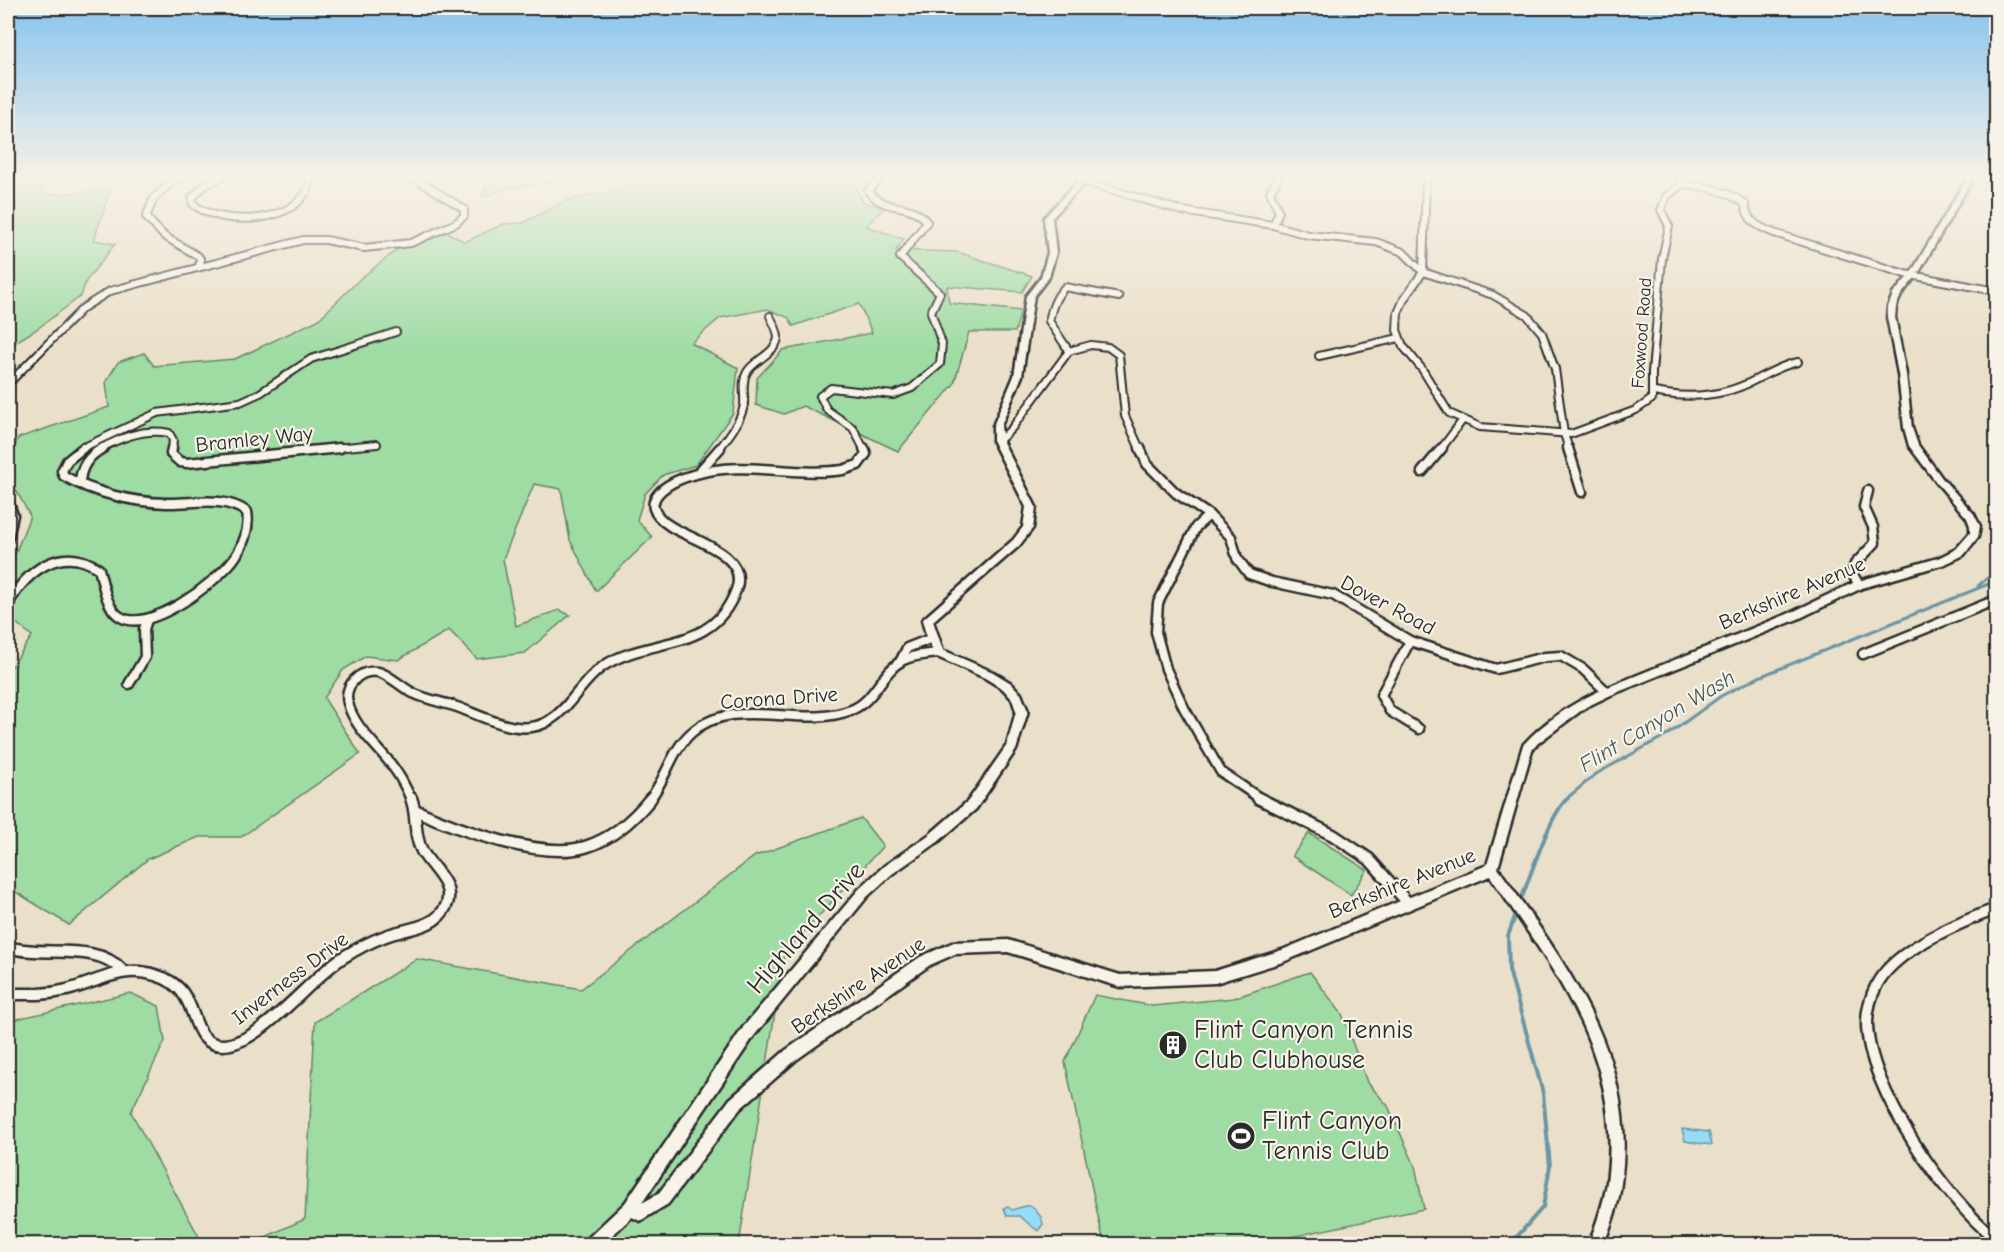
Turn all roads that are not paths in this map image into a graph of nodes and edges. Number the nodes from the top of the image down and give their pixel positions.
1 (165, 236) edge
2 (429, 236) edge
3 (916, 236) edge
4 (1050, 236) edge
5 (1322, 236) edge
6 (1424, 236) edge
7 (1666, 236) edge
8 (1789, 236) edge
9 (1935, 236) edge
10 (198, 268) junction
11 (1423, 272) junction
12 (1912, 276) junction
13 (1996, 291) edge
14 (1119, 297) dead end
15 (770, 316) dead end
16 (396, 332) dead end
17 (1399, 338) junction
18 (1069, 351) junction
19 (1319, 356) dead end
20 (1798, 362) dead end
21 (8, 384) edge
22 (1654, 393) junction
23 (1462, 421) junction
24 (1564, 434) junction
25 (998, 442) junction
26 (377, 444) dead end
27 (698, 472) junction
28 (1422, 472) dead end
29 (80, 484) junction
30 (1868, 491) dead end
31 (1582, 492) dead end
32 (8, 501) edge
33 (1209, 515) junction
34 (8, 538) edge
35 (1859, 585) junction
36 (1996, 600) edge
37 (8, 604) edge
38 (147, 620) junction
39 (932, 638) junction
40 (1410, 641) junction
41 (939, 653) junction
42 (1863, 654) dead end
43 (900, 662) junction
44 (129, 684) dead end
45 (1607, 692) junction
46 (1419, 729) dead end
47 (415, 810) junction
48 (1492, 869) junction
49 (1408, 903) junction
50 (1996, 909) edge
51 (8, 947) edge
52 (122, 970) junction
53 (8, 994) edge
54 (630, 1208) junction
55 (1996, 1239) edge
56 (592, 1245) edge
57 (1597, 1245) edge

1 - 10 street
2 - 10 street
3 - 27 street, Inverness Drive
4 - 25 street
5 - 11 street
6 - 11 street
7 - 22 street, Foxwood Road
8 - 12 street
9 - 12 street, Berkshire Avenue
10 - 21 street
11 - 17 street
11 - 24 street
12 - 13 street
12 - 35 street, Berkshire Avenue
14 - 18 street
15 - 27 street
16 - 29 street
17 - 19 street
17 - 23 street
18 - 25 street
18 - 33 street, Dover Road
20 - 22 street
22 - 24 street, Foxwood Road
23 - 24 street
23 - 28 street
24 - 31 street
25 - 39 street
26 - 29 street, Bramley Way
27 - 47 street, Inverness Drive
29 - 38 street
30 - 35 street
32 - 34 street
33 - 40 street, Dover Road
33 - 49 street
35 - 45 street, Berkshire Avenue
36 - 42 street
37 - 38 street
38 - 44 street
39 - 41 street
39 - 43 street, Corona Drive
40 - 45 street, Dover Road
40 - 46 street
41 - 43 street
41 - 54 street, Highland Drive
43 - 47 street, Corona Drive
45 - 48 street, Berkshire Avenue
47 - 52 street, Inverness Drive
48 - 49 street, Berkshire Avenue
48 - 57 street
49 - 54 street, Berkshire Avenue
50 - 55 street
51 - 52 street
52 - 53 street, Inverness Drive
54 - 56 street, Highland Drive

